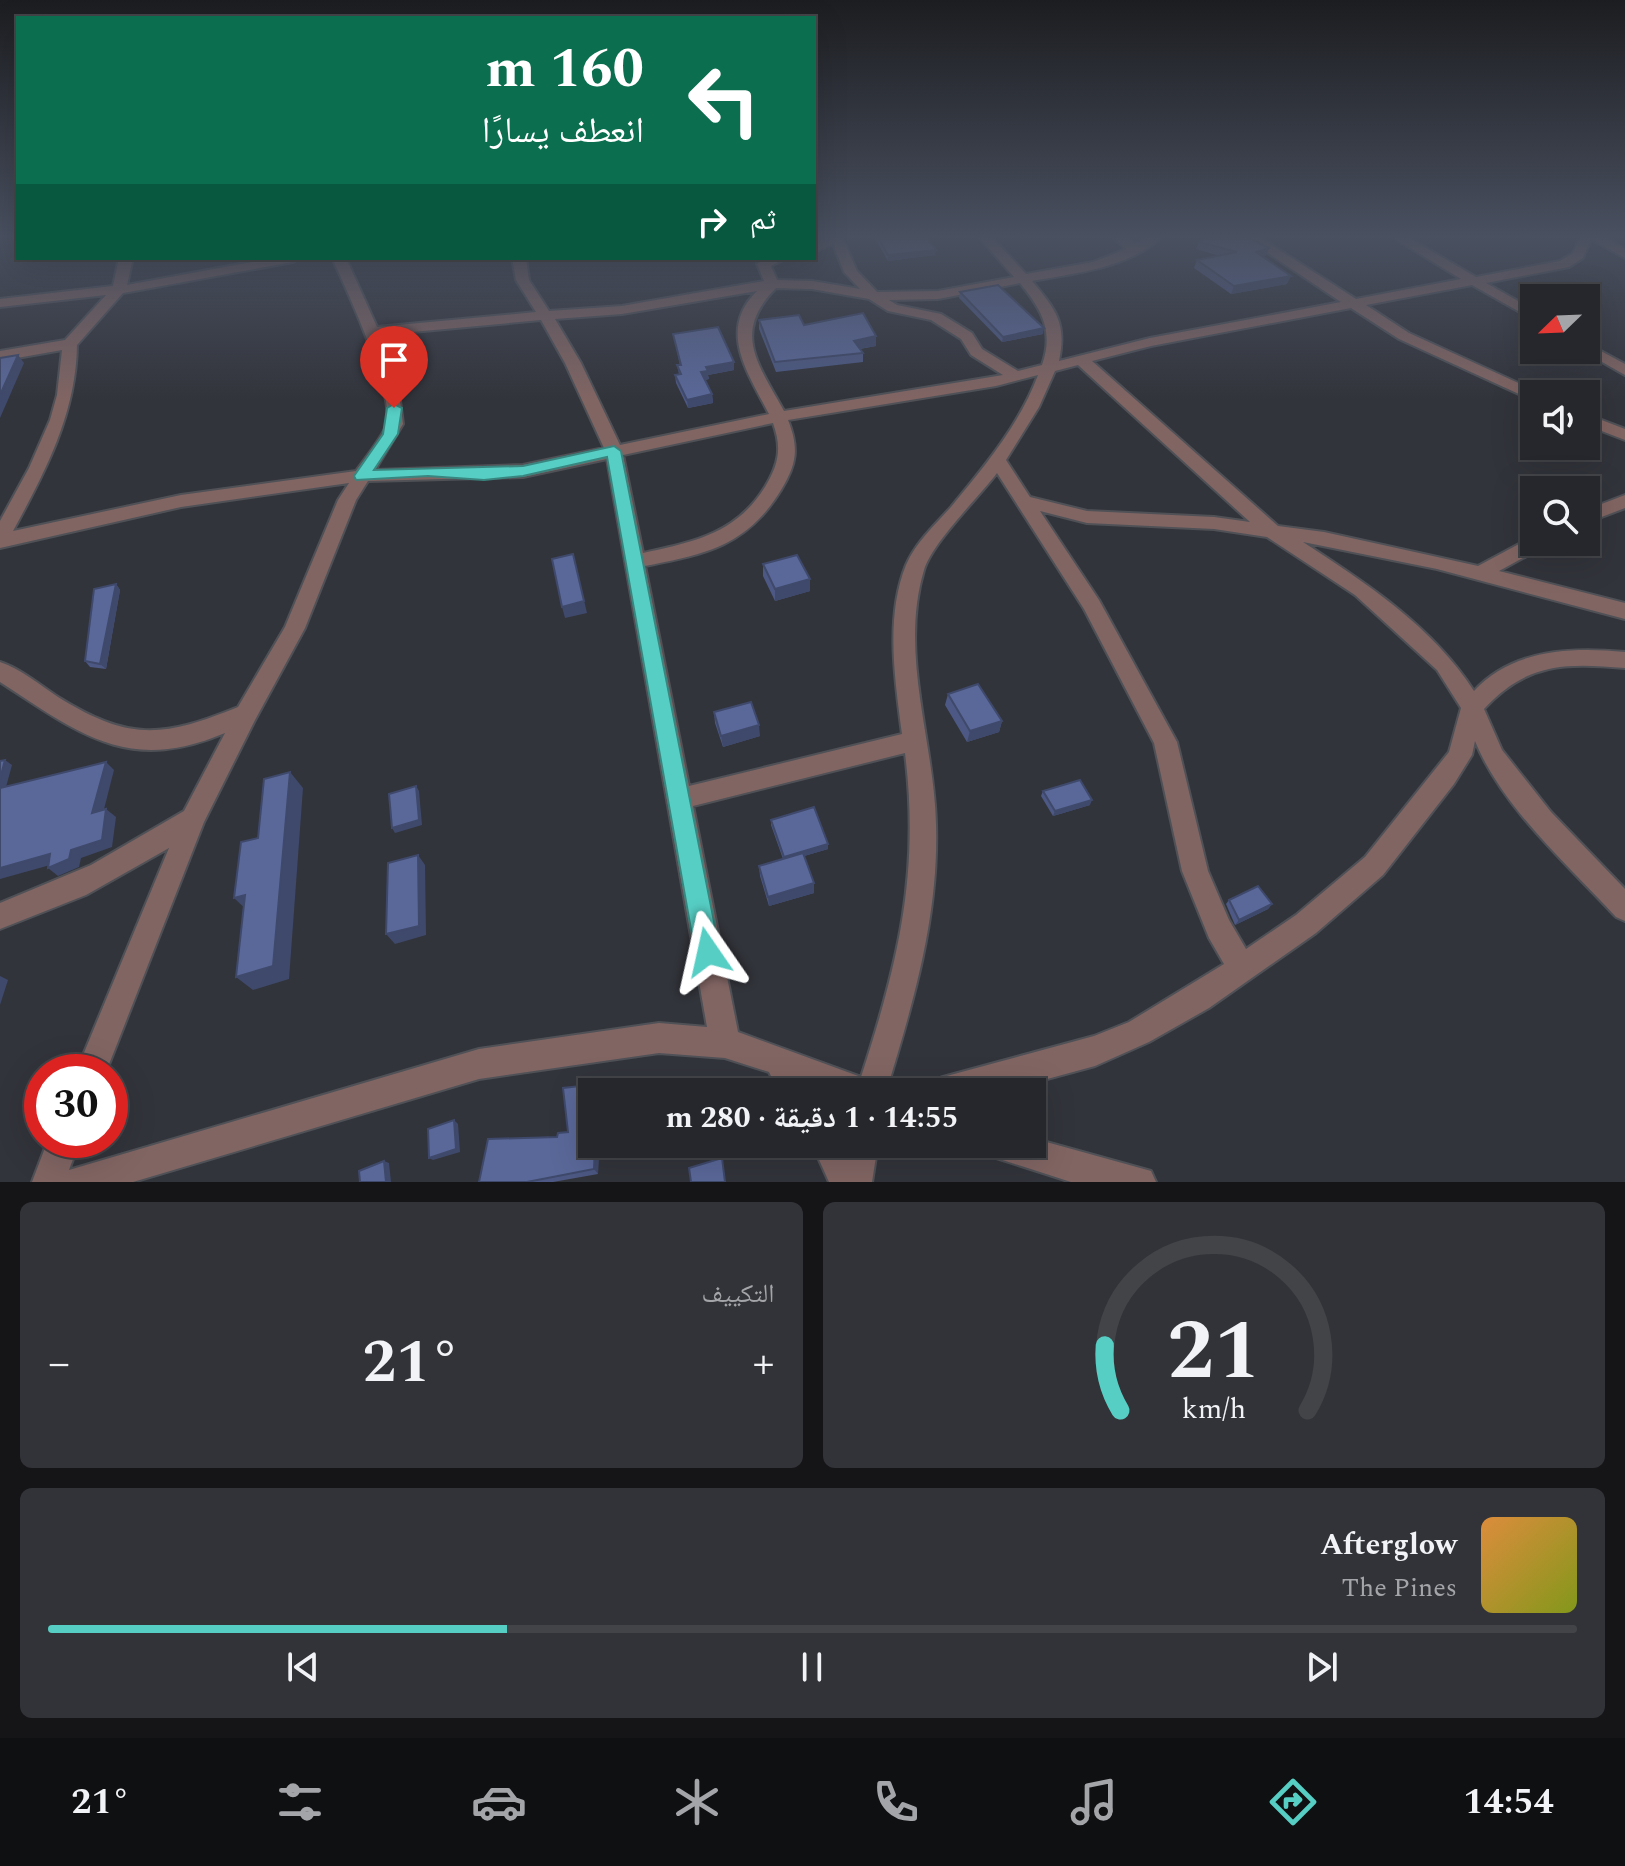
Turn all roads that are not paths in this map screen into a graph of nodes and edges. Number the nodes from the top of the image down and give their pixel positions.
1 (109, 290) edge
2 (118, 290) edge
3 (353, 290) edge
4 (528, 290) edge
5 (736, 290) edge
6 (765, 290) edge
7 (839, 290) edge
8 (868, 290) edge
9 (963, 290) edge
10 (1031, 290) edge
11 (1333, 290) edge
12 (1417, 290) edge
13 (1490, 290) edge
14 (873, 296) junction
15 (1352, 302) junction
16 (0, 303) edge
17 (1520, 308) edge
18 (545, 314) junction
19 (372, 332) junction
20 (70, 344) junction
21 (1600, 355) edge
22 (0, 356) edge
23 (1080, 358) junction
24 (1049, 365) junction
25 (1625, 370) edge
26 (1016, 376) junction
27 (1520, 390) edge
28 (777, 417) junction
29 (1600, 425) edge
30 (1625, 435) edge
31 (614, 451) junction
32 (997, 460) junction
33 (362, 476) junction
34 (1625, 501) edge
35 (1027, 502) junction
36 (1600, 511) edge
37 (1273, 532) junction
38 (0, 539) edge
39 (1520, 551) edge
40 (635, 561) junction
41 (1480, 573) junction
42 (1625, 611) edge
43 (1625, 660) edge
44 (0, 671) edge
45 (1472, 707) junction
46 (246, 714) junction
47 (915, 741) junction
48 (679, 799) junction
49 (193, 819) junction
50 (1625, 908) edge
51 (0, 916) edge
52 (1242, 969) junction
53 (725, 1043) junction
54 (98, 1054) edge
55 (779, 1060) junction
56 (788, 1078) edge
57 (825, 1078) edge
58 (875, 1078) edge
59 (995, 1078) edge
60 (57, 1158) edge
61 (835, 1158) edge
62 (860, 1158) edge
63 (1045, 1158) edge
64 (48, 1182) edge
65 (79, 1182) edge
66 (846, 1182) edge
67 (856, 1182) edge
68 (1140, 1182) edge

1 - 16 street
2 - 20 street
3 - 19 street
4 - 18 street
5 - 18 street
6 - 28 street
7 - 14 street
8 - 14 street
9 - 14 street
10 - 24 street
11 - 15 street
12 - 15 street
13 - 17 street
14 - 26 street
15 - 23 street
15 - 27 street
18 - 19 street
18 - 31 street
19 - 33 street
20 - 22 street
20 - 38 street
21 - 25 street
23 - 24 street
23 - 37 street
24 - 26 street
24 - 32 street
26 - 28 street
28 - 31 street
28 - 40 street
29 - 30 street
31 - 33 street
31 - 40 street
32 - 35 street
32 - 47 street
33 - 38 street
33 - 46 street
34 - 36 street
35 - 37 street
35 - 52 street
37 - 41 street
37 - 45 street
39 - 41 street
40 - 48 street
41 - 42 street
43 - 45 street
44 - 46 street
45 - 50 street
45 - 52 street
46 - 49 street
47 - 48 street
47 - 58 street
48 - 53 street
49 - 51 street
49 - 54 street
52 - 59 street
53 - 55 street
53 - 65 street
55 - 56 street
55 - 57 street
60 - 64 street
61 - 66 street
62 - 67 street
63 - 68 street

